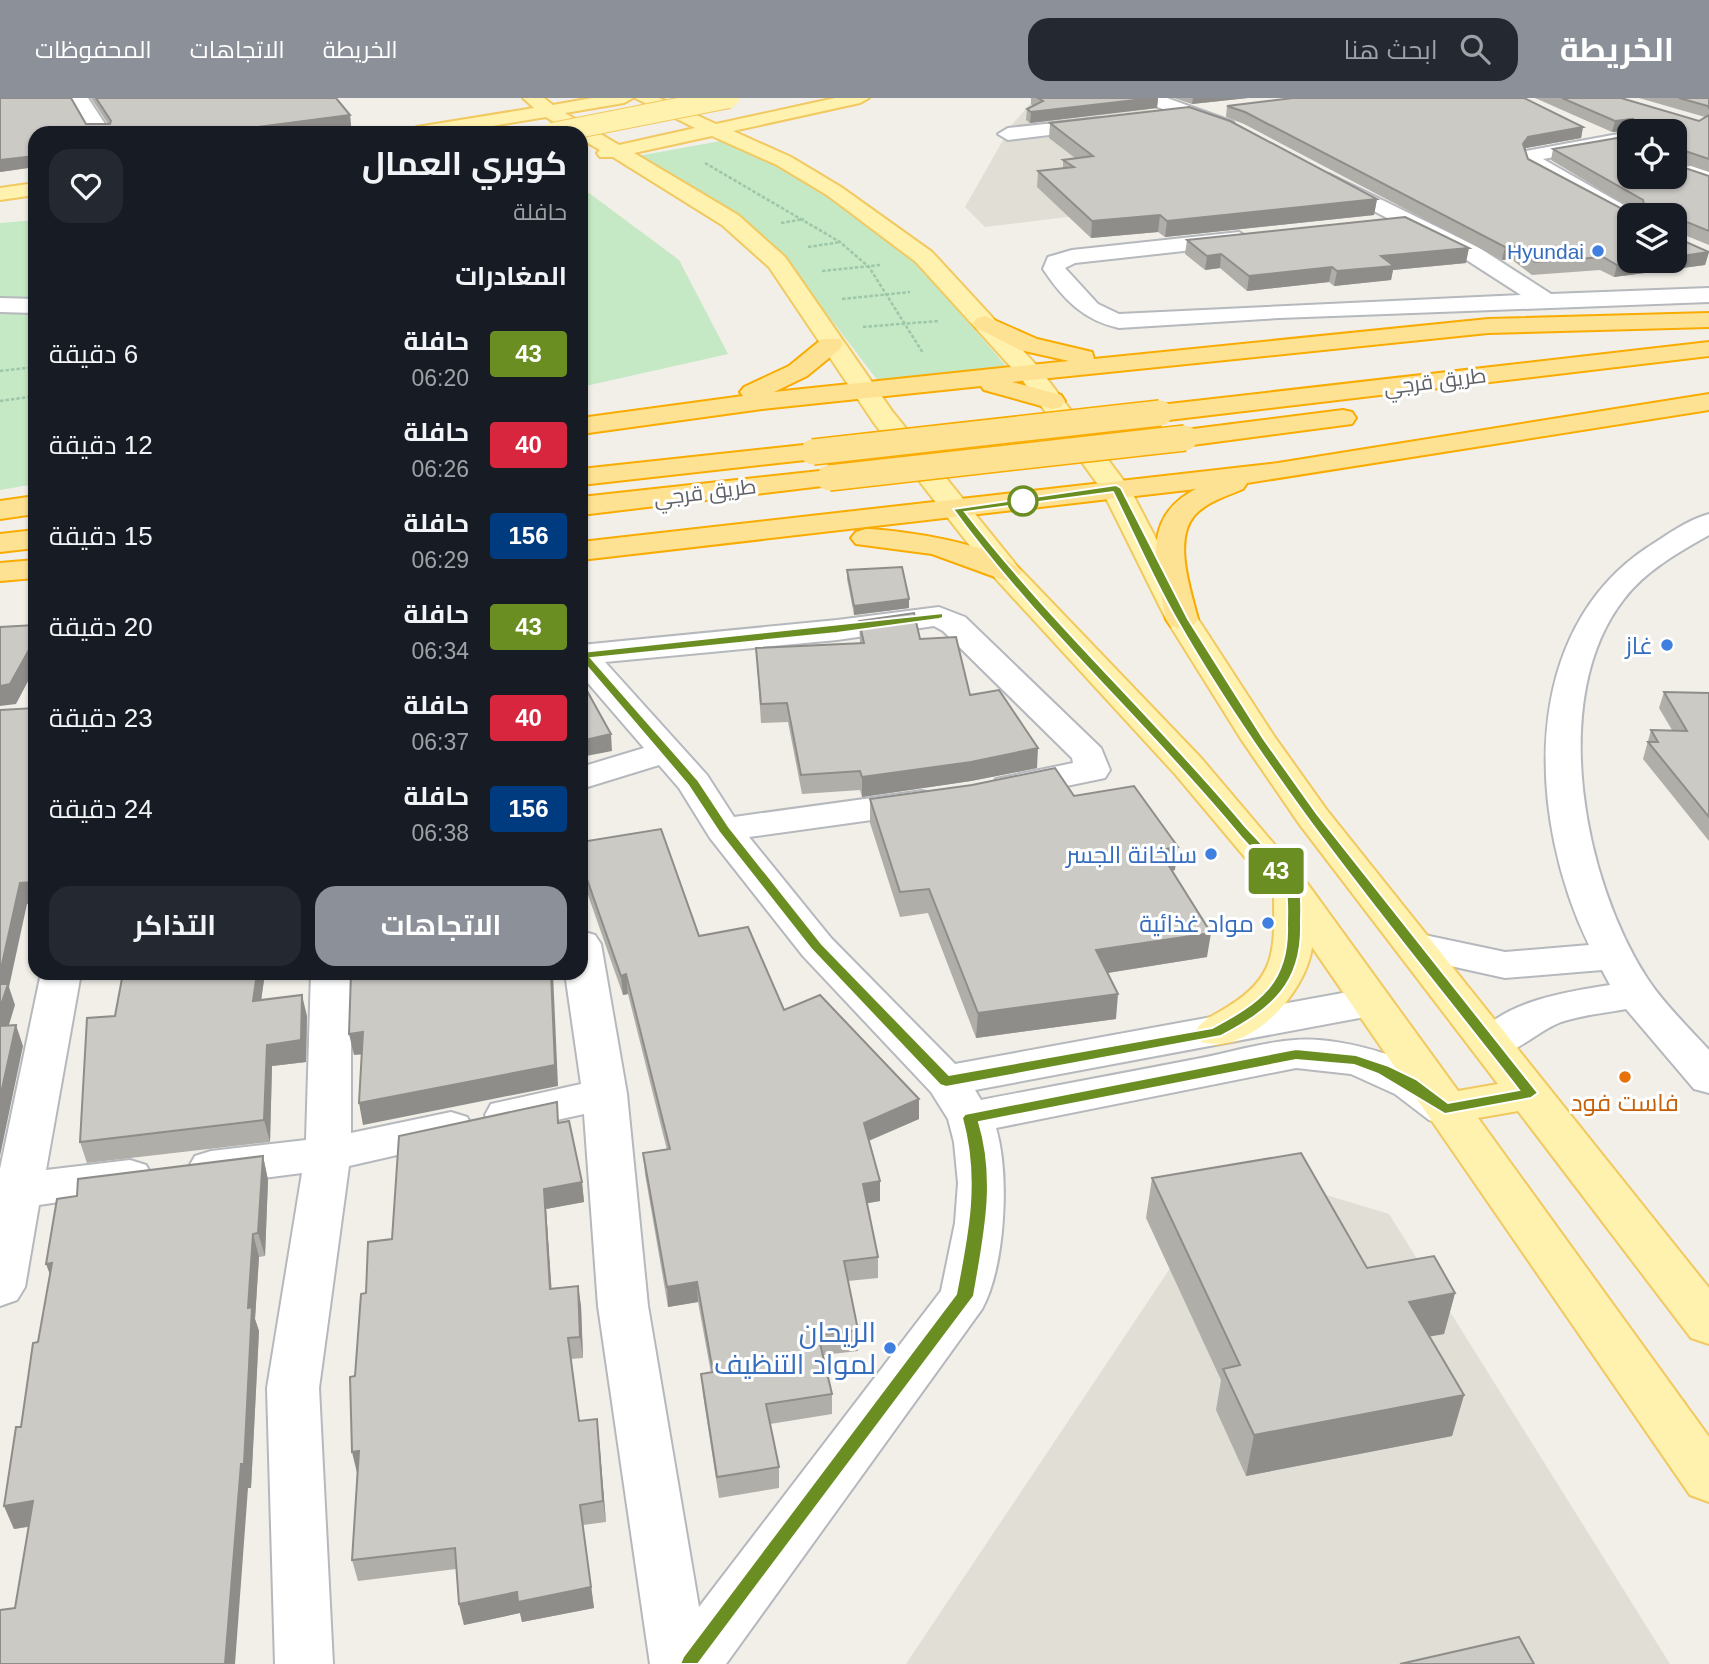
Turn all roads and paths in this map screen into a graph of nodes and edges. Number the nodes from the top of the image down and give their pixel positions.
1 (79, 98) edge
2 (507, 98) edge
3 (532, 98) edge
4 (729, 98) edge
5 (776, 98) edge
6 (860, 98) edge
7 (1150, 98) edge
8 (615, 99) edge
9 (651, 101) edge
10 (815, 107) junction
11 (1235, 108) edge
12 (1193, 113) junction
13 (1154, 118) edge
14 (555, 121) edge
15 (1114, 122) edge
16 (1574, 125) edge
17 (97, 126) edge
18 (440, 126) edge
19 (495, 126) edge
20 (703, 127) junction
21 (1008, 135) dead end
22 (588, 137) edge
23 (1248, 137) edge
24 (1617, 141) edge
25 (1617, 144) edge
26 (588, 145) edge
27 (601, 155) junction
28 (784, 161) junction
29 (703, 162) dead end
30 (1309, 169) edge
31 (1709, 169) edge
32 (1687, 170) edge
33 (1687, 173) edge
34 (666, 177) junction
35 (1709, 181) edge
36 (769, 189) dead end
37 (28, 190) edge
38 (758, 192) junction
39 (0, 194) edge
40 (744, 194) dead end
41 (28, 199) edge
42 (0, 201) edge
43 (1617, 209) edge
44 (28, 210) edge
45 (0, 212) edge
46 (815, 216) dead end
47 (805, 218) junction
48 (1406, 221) junction
49 (780, 223) dead end
50 (1364, 226) edge
51 (1267, 236) edge
52 (852, 240) dead end
53 (841, 242) junction
54 (806, 247) dead end
55 (891, 264) dead end
56 (869, 267) junction
57 (814, 271) dead end
58 (912, 292) dead end
59 (887, 294) junction
60 (1709, 295) edge
61 (837, 300) dead end
62 (1545, 300) junction
63 (0, 305) edge
64 (28, 306) edge
65 (950, 320) dead end
66 (1709, 320) edge
67 (985, 323) junction
68 (904, 324) junction
69 (856, 328) dead end
70 (831, 344) junction
71 (1709, 349) edge
72 (1119, 362) junction
73 (28, 368) edge
74 (0, 371) edge
75 (1709, 374) edge
76 (942, 382) junction
77 (1041, 387) junction
78 (1599, 387) dead end
79 (865, 391) junction
80 (28, 397) edge
81 (0, 401) edge
82 (1709, 402) edge
83 (712, 408) junction
84 (1364, 416) dead end
85 (883, 417) junction
86 (588, 425) edge
87 (1278, 471) junction
88 (588, 476) edge
89 (1109, 479) junction
90 (949, 499) junction
91 (588, 505) edge
92 (28, 506) edge
93 (0, 510) edge
94 (1709, 523) edge
95 (757, 532) junction
96 (28, 540) edge
97 (0, 543) edge
98 (588, 550) edge
99 (28, 570) edge
100 (0, 572) edge
101 (1006, 572) junction
102 (28, 594) edge
103 (0, 595) edge
104 (1182, 619) junction
105 (588, 654) edge
106 (588, 662) edge
107 (666, 752) junction
108 (588, 776) edge
109 (723, 830) junction
110 (1293, 891) junction
111 (1415, 946) junction
112 (1616, 956) junction
113 (59, 980) edge
114 (331, 980) edge
115 (587, 980) edge
116 (1638, 994) junction
117 (1370, 1002) junction
118 (1216, 1032) junction
119 (1492, 1044) junction
120 (1709, 1079) edge
121 (946, 1081) junction
122 (1531, 1093) junction
123 (605, 1094) junction
124 (1445, 1109) junction
125 (970, 1118) junction
126 (328, 1154) junction
127 (9, 1192) edge
128 (0, 1287) edge
129 (1709, 1324) edge
130 (1709, 1479) edge
131 (304, 1664) edge
132 (679, 1664) edge
133 (691, 1664) edge

1 - 17 street
2 - 18 main road
3 - 14 main road
4 - 14 main road, bridge
5 - 22 main road
6 - 10 main road
7 - 12 street
8 - 9 main road
8 - 14 main road
9 - 20 main road
10 - 20 main road
10 - 28 main road
11 - 12 street
12 - 13 street
12 - 23 street
14 - 19 main road
15 - 21 street
16 - 24 street
20 - 27 main road
20 - 28 main road
25 - 43 street
26 - 27 main road
27 - 34 main road
27 - 34 main road
28 - 67 main road
29 - 38 path
30 - 48 street
31 - 32 street
33 - 35 street
34 - 70 main road
36 - 38 path
37 - 39 main road
38 - 40 path
38 - 47 path
41 - 42 main road
44 - 45 main road
46 - 47 path
47 - 49 path
47 - 53 path
48 - 50 street
48 - 62 street
51 - 62 street
52 - 53 path
53 - 54 path
53 - 56 path
55 - 56 path
56 - 57 path
56 - 59 path
58 - 59 path
59 - 61 path
59 - 68 path
60 - 62 street
63 - 64 street
65 - 68 path
66 - 72 highway
67 - 72 highway
67 - 77 main road
68 - 69 path
68 - 76 path
70 - 79 main road
70 - 83 highway
71 - 88 highway, طريق قرجي, bridge
72 - 77 highway
73 - 74 path
75 - 78 highway
76 - 77 highway
76 - 77 highway
76 - 79 highway
76 - 85 highway
77 - 89 main road
79 - 83 highway
79 - 85 main road
80 - 81 path
82 - 87 highway
83 - 86 highway
84 - 91 highway, طريق قرجي, bridge
85 - 90 main road
87 - 89 highway
87 - 104 highway
89 - 90 highway
89 - 104 main road
90 - 95 highway
90 - 101 main road
92 - 93 highway
94 - 112 street
95 - 98 highway
95 - 101 highway
96 - 97 highway
99 - 100 highway
101 - 110 main road
102 - 103 highway
104 - 111 main road
105 - 109 street
106 - 107 street
107 - 108 street
107 - 109 street
109 - 121 street
110 - 117 main road
110 - 118 main road
111 - 112 street
111 - 119 main road
112 - 116 street
113 - 127 street
114 - 126 street
115 - 123 street
116 - 119 street
116 - 120 street
117 - 118 street
117 - 124 main road
118 - 121 street
119 - 122 main road
121 - 125 street
122 - 124 main road
122 - 129 main road
123 - 126 street
123 - 132 street
124 - 125 street
124 - 130 main road
125 - 133 street
126 - 127 street
126 - 131 street
127 - 128 street

